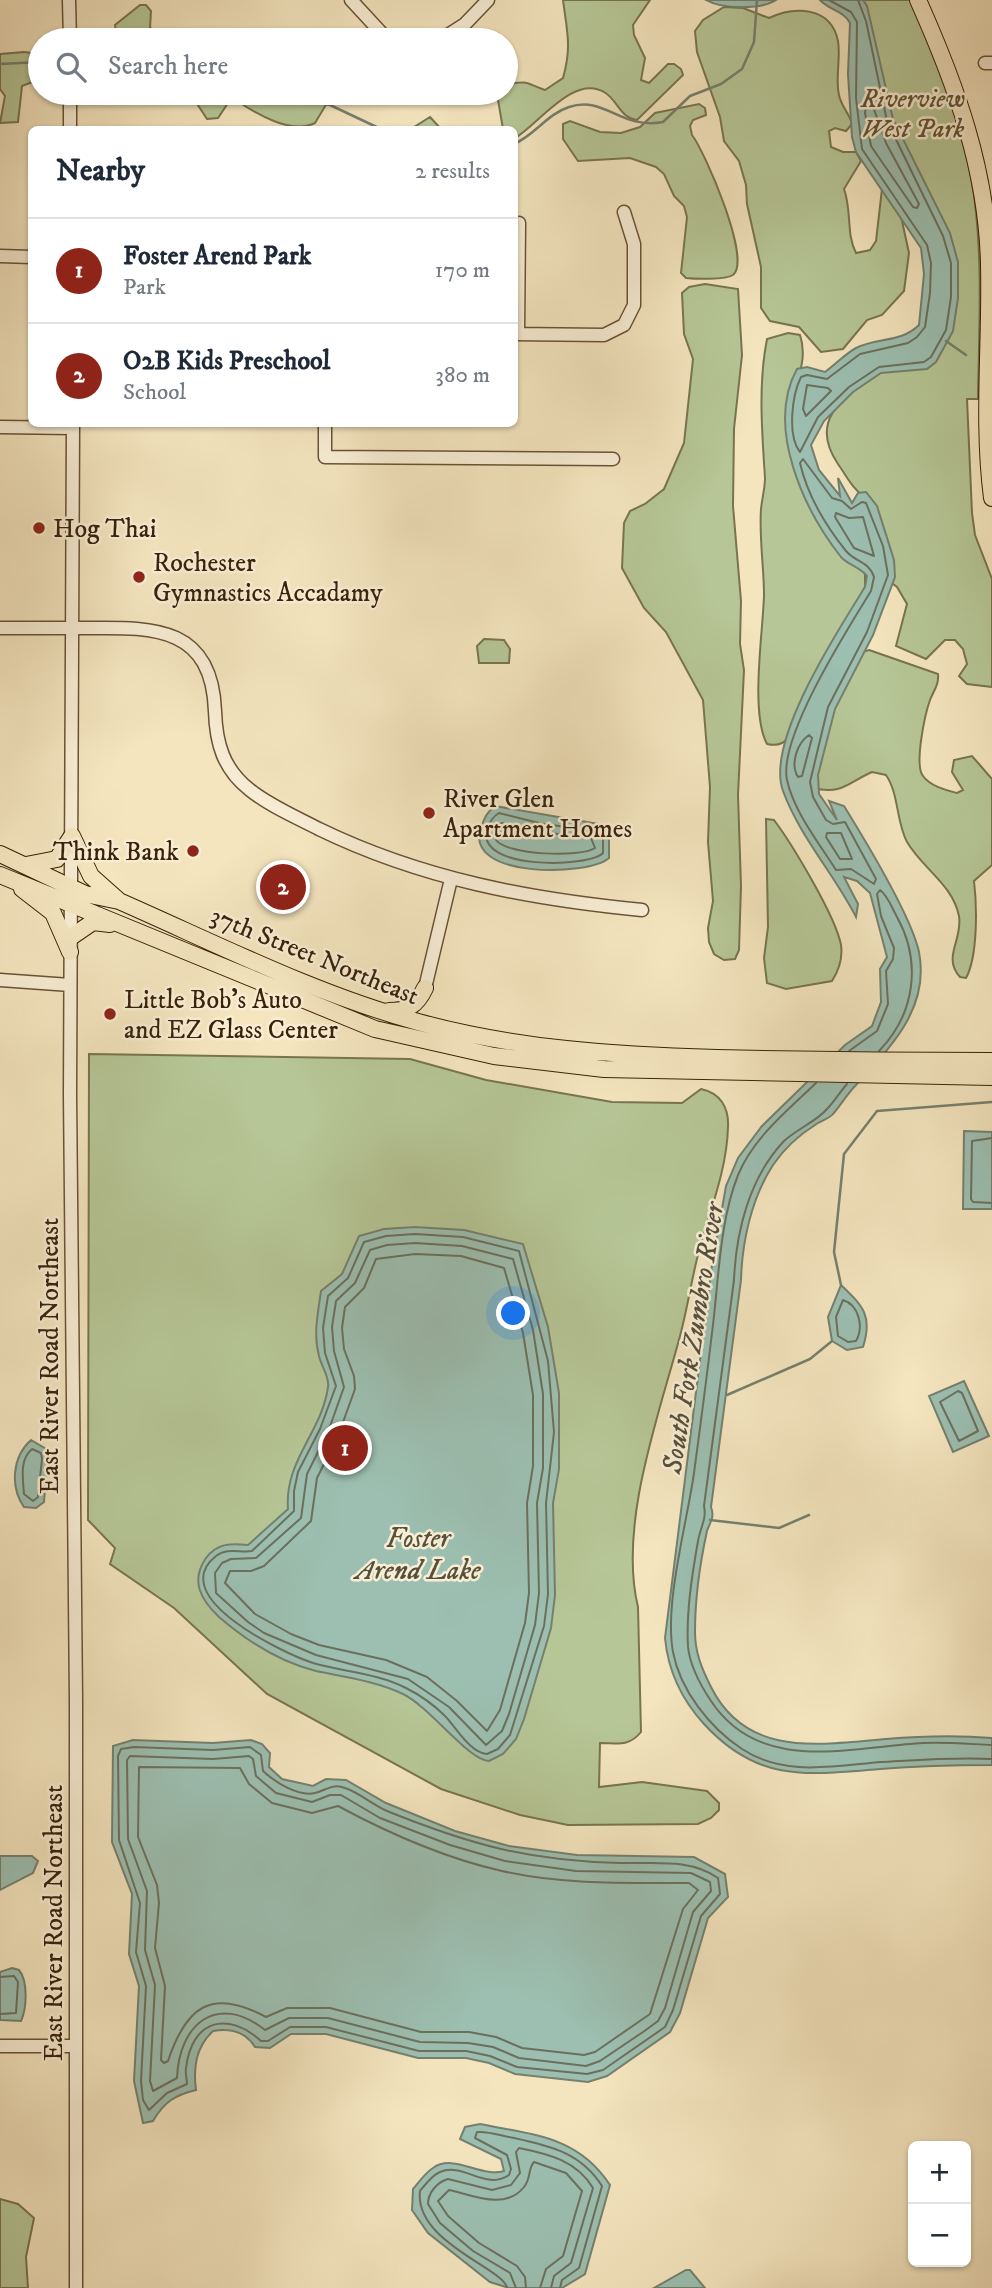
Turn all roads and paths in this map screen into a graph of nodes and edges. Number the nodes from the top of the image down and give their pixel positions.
1 (69, 0) edge
2 (351, 0) edge
3 (488, 0) edge
4 (918, 0) edge
5 (69, 28) edge
6 (377, 28) edge
7 (459, 28) edge
8 (70, 105) edge
9 (70, 126) edge
10 (624, 212) dead end
11 (519, 223) dead end
12 (0, 256) edge
13 (28, 257) edge
14 (518, 260) edge
15 (991, 263) edge
16 (518, 334) edge
17 (0, 427) edge
18 (28, 427) edge
19 (73, 427) edge
20 (325, 427) edge
21 (613, 459) dead end
22 (992, 498) edge
23 (0, 628) edge
24 (73, 628) junction
25 (72, 836) junction
26 (0, 854) edge
27 (26, 865) junction
28 (6, 877) edge
29 (451, 879) junction
30 (72, 895) junction
31 (119, 901) junction
32 (642, 909) dead end
33 (126, 926) junction
34 (71, 944) junction
35 (0, 980) edge
36 (70, 985) junction
37 (425, 988) junction
38 (358, 1002) junction
39 (449, 1030) junction
40 (992, 1061) edge
41 (789, 1066) junction
42 (915, 1068) junction
43 (992, 1077) edge
44 (0, 2046) edge
45 (75, 2046) junction
46 (76, 2288) edge

1 - 5 street
2 - 6 street
3 - 7 street
4 - 15 main road
8 - 9 street
10 - 16 street
11 - 14 street
12 - 13 street
15 - 22 main road
17 - 18 street
19 - 24 street, East River Road Northeast
20 - 21 street
23 - 24 street
24 - 25 street, East River Road Northeast
24 - 29 street
25 - 27 main road
25 - 30 street, East River Road Northeast
25 - 31 main road
26 - 27 main road, 37th Street Northeast
27 - 30 main road, 37th Street Northeast
28 - 30 main road, 37th Street Northeast
28 - 34 main road
29 - 32 street
29 - 37 street
30 - 31 main road, 37th Street Northeast
30 - 33 main road, 37th Street Northeast
30 - 34 street, East River Road Northeast
31 - 38 main road, 37th Street Northeast
33 - 34 main road
33 - 41 main road, 37th Street Northeast
34 - 36 street, East River Road Northeast
35 - 36 street
36 - 45 street, East River Road Northeast
37 - 38 main road
37 - 39 main road
38 - 39 main road, 37th Street Northeast
39 - 41 main road, 37th Street Northeast
40 - 42 main road
41 - 42 main road
42 - 43 main road
44 - 45 street
45 - 46 street, East River Road Northeast

